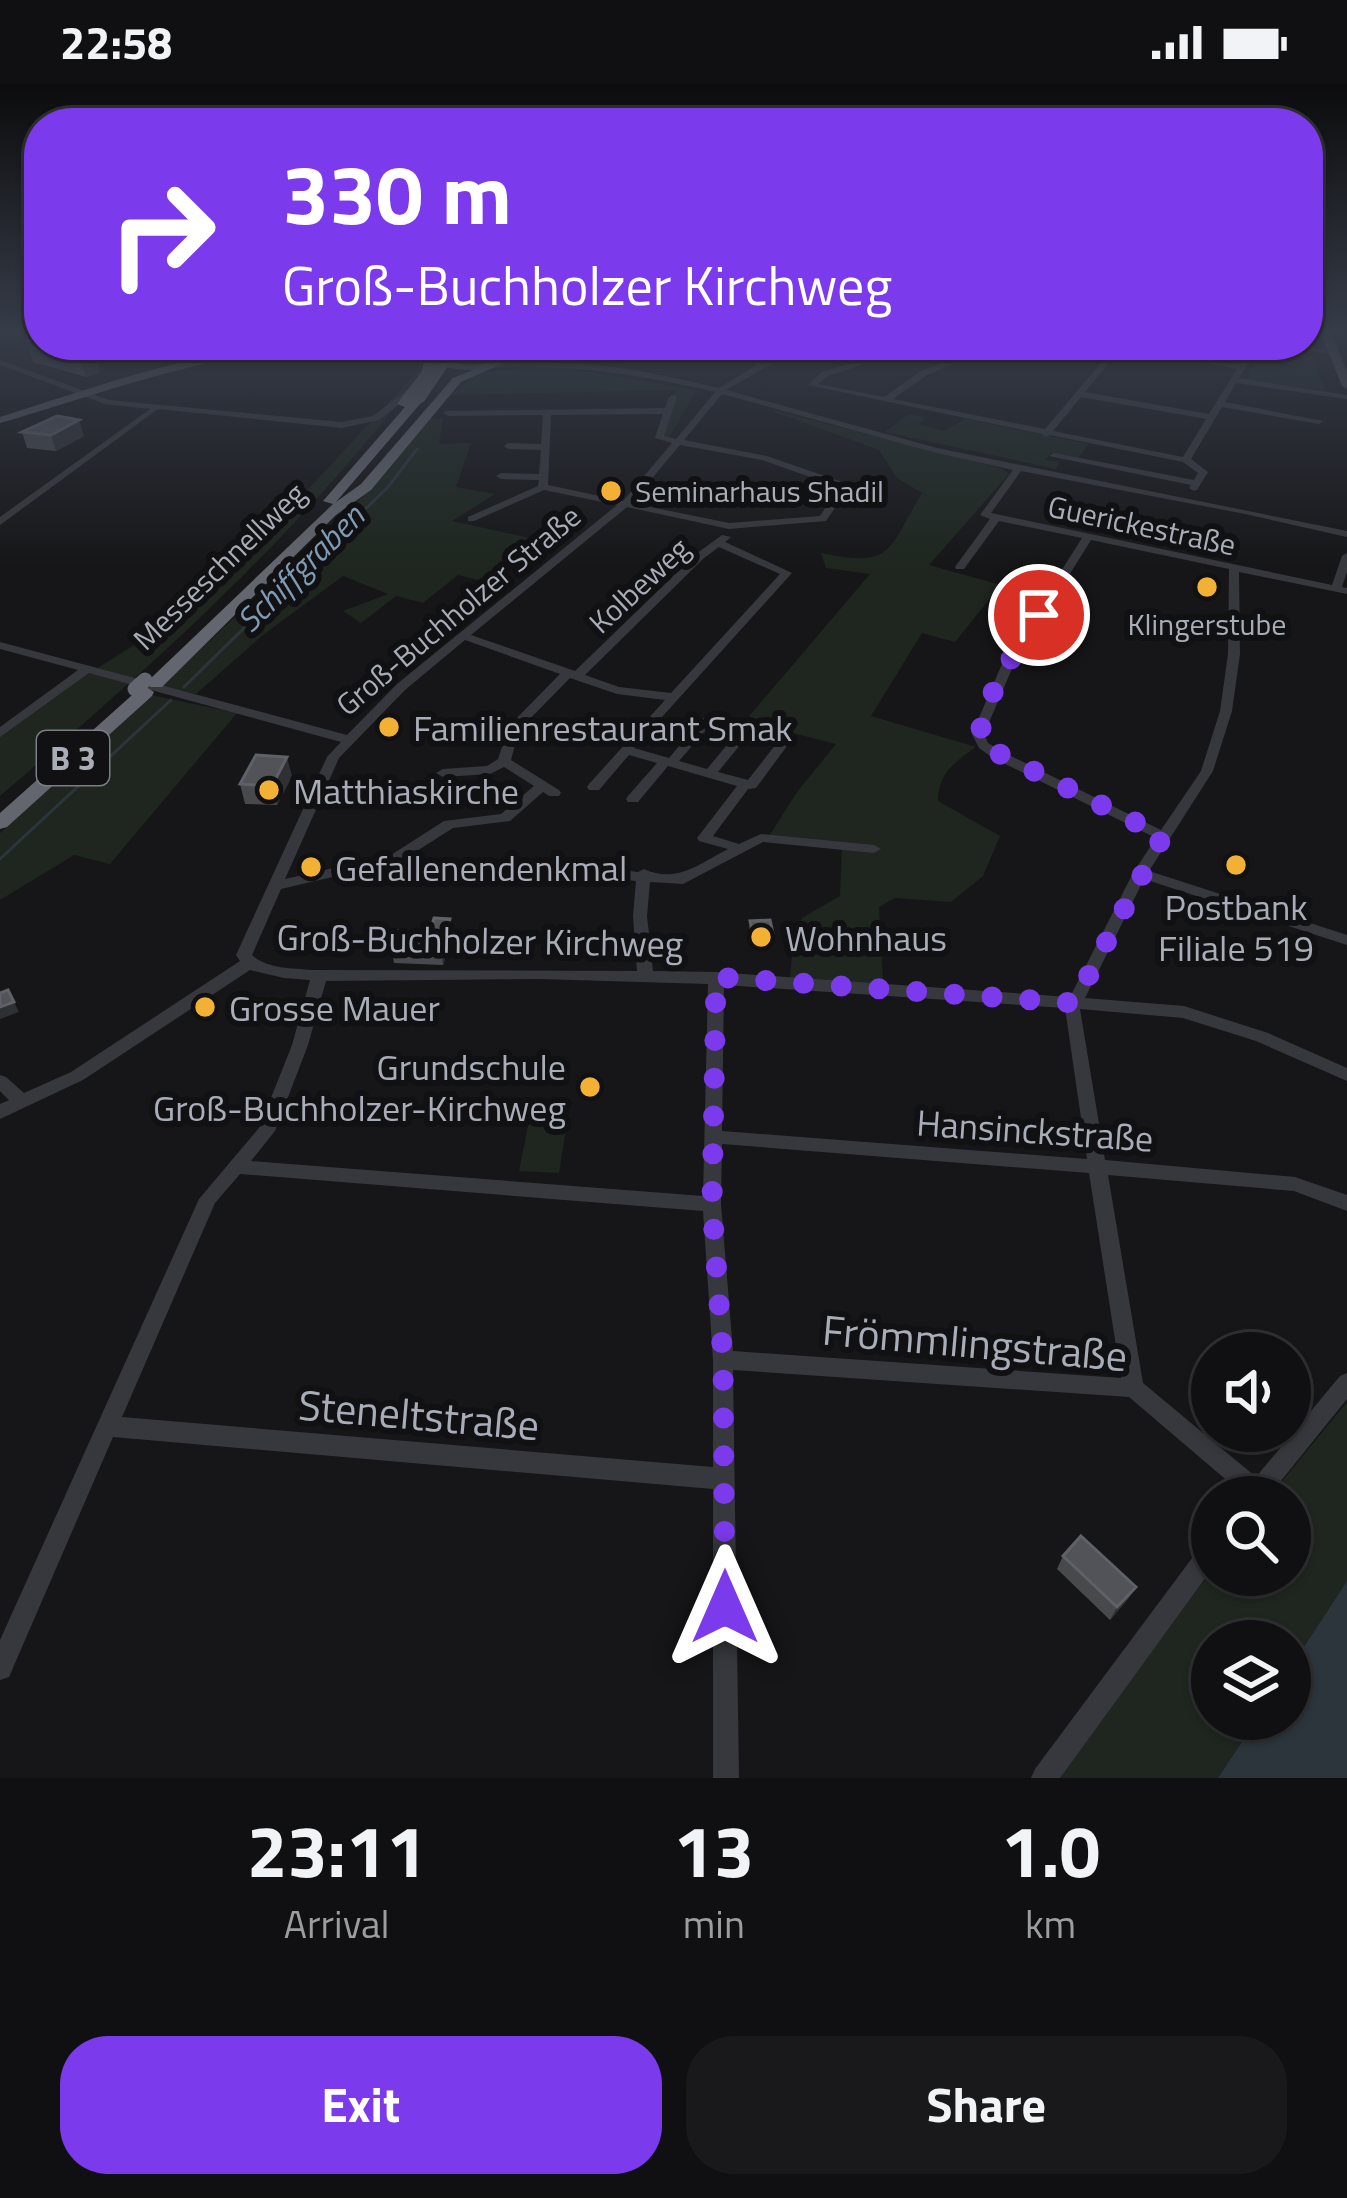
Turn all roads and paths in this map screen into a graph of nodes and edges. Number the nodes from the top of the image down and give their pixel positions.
1 (154, 410) joint
2 (388, 410) edge
3 (403, 410) edge
4 (405, 410) edge
5 (431, 410) edge
6 (704, 410) edge
7 (791, 410) edge
8 (940, 410) edge
9 (1066, 410) edge
10 (1172, 410) edge
11 (1216, 410) edge
12 (1253, 410) edge
13 (668, 411) joint
14 (547, 412) junction
15 (448, 413) dead end
16 (1212, 417) junction
17 (1318, 422) dead end
18 (1046, 434) junction
19 (675, 443) junction
20 (508, 446) dead end
21 (546, 447) junction
22 (1054, 456) dead end
23 (1186, 460) junction
24 (1019, 468) junction
25 (501, 476) dead end
26 (543, 482) junction
27 (345, 485) junction
28 (626, 503) junction
29 (332, 512) junction
30 (471, 519) dead end
31 (995, 519) junction
32 (0, 522) edge
33 (729, 526) junction
34 (1347, 534) edge
35 (1087, 538) junction
36 (722, 544) junction
37 (284, 548) junction
38 (1347, 556) edge
39 (960, 566) dead end
40 (1234, 570) junction
41 (1341, 591) edge
42 (463, 637) junction
43 (0, 645) edge
44 (86, 669) junction
45 (571, 676) junction
46 (145, 686) junction
47 (674, 698) junction
48 (707, 721) dead end
49 (745, 731) dead end
50 (0, 733) edge
51 (346, 739) junction
52 (784, 742) dead end
53 (626, 750) junction
54 (504, 761) junction
55 (668, 762) junction
56 (443, 773) dead end
57 (710, 774) junction
58 (745, 784) junction
59 (593, 788) dead end
60 (633, 799) dead end
61 (0, 808) edge
62 (0, 823) edge
63 (1163, 836) junction
64 (743, 848) junction
65 (874, 849) dead end
66 (547, 872) dead end
67 (1140, 872) junction
68 (644, 874) junction
69 (274, 886) junction
70 (1347, 940) edge
71 (249, 963) junction
72 (645, 973) junction
73 (320, 974) junction
74 (716, 977) junction
75 (1074, 1003) junction
76 (1347, 1075) edge
77 (0, 1081) edge
78 (21, 1101) junction
79 (0, 1112) edge
80 (715, 1137) junction
81 (237, 1167) junction
82 (1100, 1168) junction
83 (1347, 1203) edge
84 (712, 1204) junction
85 (723, 1360) junction
86 (1347, 1383) edge
87 (1133, 1388) junction
88 (107, 1426) junction
89 (1234, 1476) edge
90 (1271, 1476) edge
91 (724, 1479) junction
92 (1191, 1578) edge
93 (0, 1668) edge
94 (726, 1778) edge
95 (1044, 1778) edge

1 - 2 street
1 - 32 street
3 - 37 highway
4 - 27 highway, Messeschnellweg / B 3
5 - 29 highway, Messeschnellweg
6 - 19 street, Groß-Buchholzer Straße
7 - 24 street
8 - 18 street
9 - 18 street
10 - 16 street
11 - 16 street
12 - 17 street
13 - 14 street
13 - 19 street
14 - 15 street
14 - 21 street
16 - 23 street
18 - 23 street
19 - 28 street, Groß-Buchholzer Straße
19 - 33 street
20 - 21 street
21 - 26 street
22 - 23 street
24 - 31 street, Guerickestraße
24 - 34 street
25 - 26 street
26 - 28 street
26 - 30 street
27 - 29 highway
27 - 37 highway, Messeschnellweg / B 3
28 - 33 street
28 - 42 street, Groß-Buchholzer Straße
29 - 46 highway, Messeschnellweg / B 3
31 - 35 street, Guerickestraße
31 - 39 street
33 - 36 street, Kolbeweg
35 - 40 street, Guerickestraße
35 - 63 street
36 - 45 street, Kolbeweg
36 - 47 street
37 - 46 highway, Messeschnellweg / B 3
38 - 41 street
40 - 41 street, Guerickestraße
40 - 63 street
42 - 45 street
42 - 51 street, Groß-Buchholzer Straße
43 - 44 street
44 - 50 street
44 - 51 street
45 - 47 street
45 - 54 street, Kolbeweg
46 - 61 highway, Messeschnellweg / B 3
46 - 62 highway, Messeschnellweg / B 3
47 - 53 street
48 - 55 street
49 - 57 street
51 - 69 street, Groß-Buchholzer Straße
52 - 58 street
53 - 55 street
53 - 59 street
54 - 56 street
54 - 69 street
55 - 57 street
55 - 60 street
57 - 58 street
58 - 64 street
63 - 67 street
64 - 65 street
64 - 68 street
66 - 68 street
67 - 70 street
67 - 75 street
68 - 72 street
69 - 71 street, Groß-Buchholzer Straße
71 - 73 street, Groß-Buchholzer Kirchweg
71 - 78 street
72 - 73 street, Groß-Buchholzer Kirchweg
72 - 74 street, Groß-Buchholzer Kirchweg
73 - 81 street
74 - 75 street, Groß-Buchholzer Kirchweg
74 - 80 street
75 - 76 street, Groß-Buchholzer Kirchweg
75 - 82 street
77 - 78 street
78 - 79 street
80 - 82 street, Hansinckstraße
80 - 84 street
81 - 84 street
81 - 88 street
82 - 83 street, Hansinckstraße
82 - 87 street
84 - 85 street
85 - 87 street, Frömmlingstraße
85 - 91 street
86 - 90 street
87 - 89 street, Frömmlingstraße
88 - 91 street, Steneltstraße
88 - 93 street
91 - 94 street
92 - 95 street

